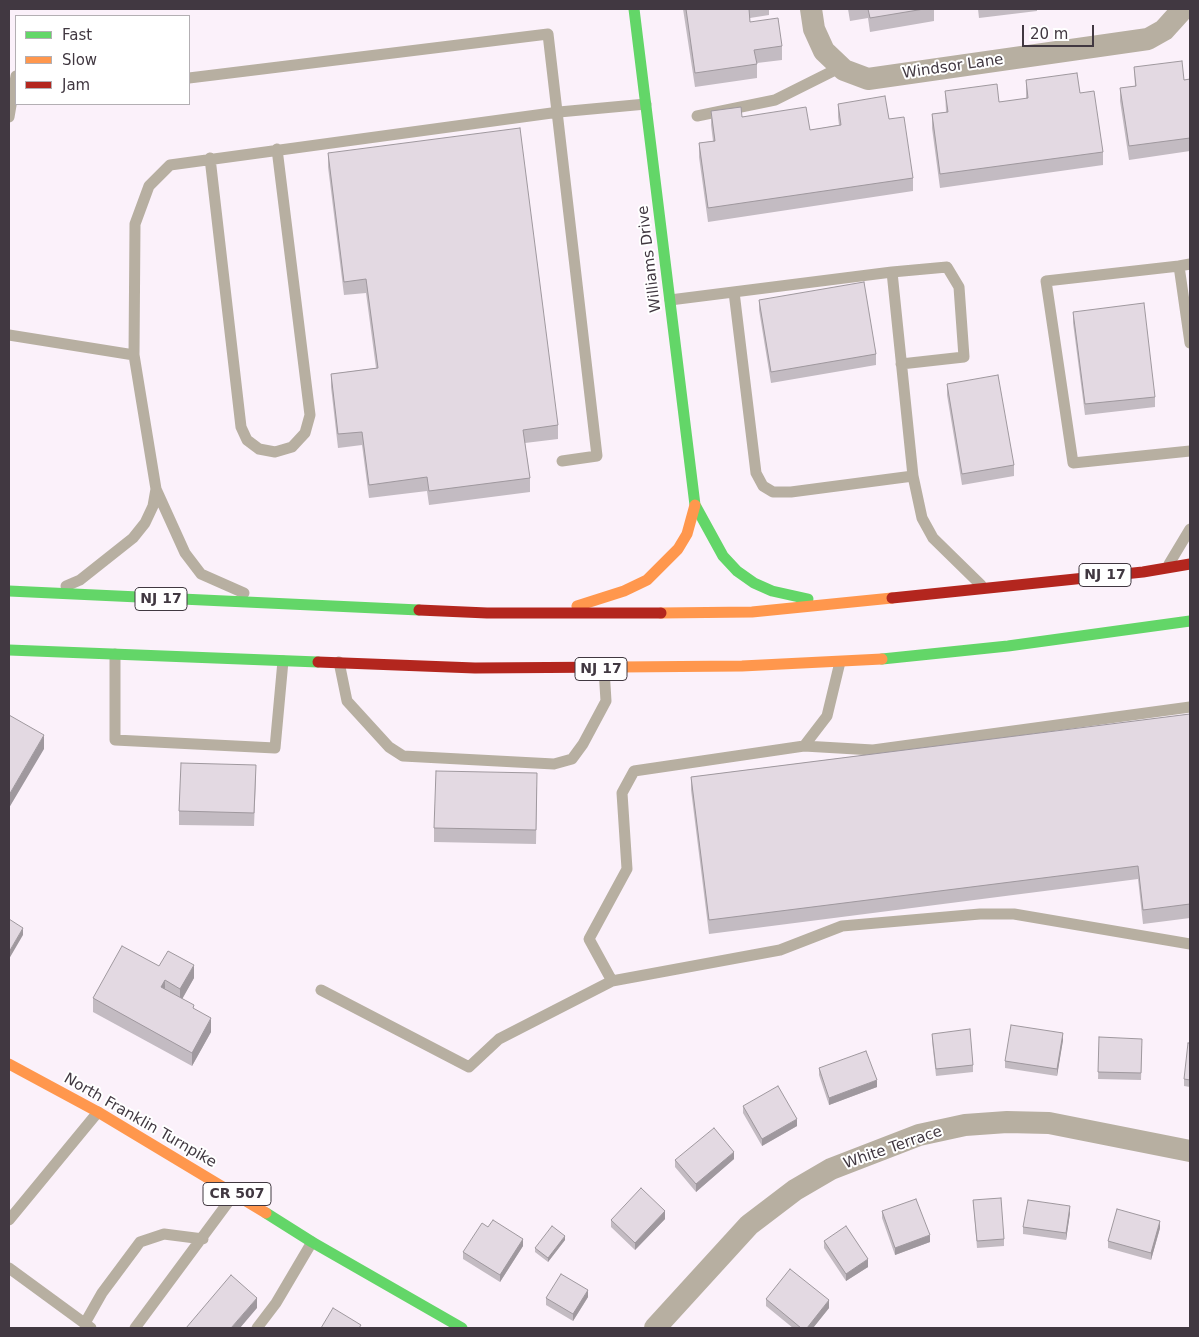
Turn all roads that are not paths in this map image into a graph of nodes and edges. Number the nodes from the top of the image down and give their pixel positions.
1 (634, 9) edge
2 (811, 9) edge
3 (1183, 9) edge
4 (841, 67) junction
5 (190, 78) edge
6 (15, 81) edge
7 (646, 104) junction
8 (559, 112) junction
9 (697, 116) dead end
10 (9, 117) edge
11 (276, 149) junction
12 (210, 158) junction
13 (1185, 265) edge
14 (892, 272) junction
15 (734, 292) junction
16 (670, 300) junction
17 (9, 335) edge
18 (1190, 343) edge
19 (134, 355) junction
20 (901, 364) junction
21 (1190, 451) edge
22 (562, 461) dead end
23 (913, 476) junction
24 (156, 489) junction
25 (695, 505) junction
26 (1190, 529) edge
27 (1190, 564) edge
28 (1166, 568) junction
29 (9, 584) edge
30 (982, 586) junction
31 (9, 591) edge
32 (47, 593) junction
33 (276, 604) junction
34 (831, 605) junction
35 (554, 613) junction
36 (1190, 621) edge
37 (9, 650) edge
38 (115, 654) junction
39 (283, 661) junction
40 (840, 661) junction
41 (339, 662) junction
42 (604, 668) junction
43 (1190, 707) edge
44 (804, 746) junction
45 (1190, 944) edge
46 (612, 981) junction
47 (321, 990) dead end
48 (9, 1064) edge
49 (98, 1112) junction
50 (1190, 1151) edge
51 (235, 1193) junction
52 (9, 1220) edge
53 (202, 1239) junction
54 (312, 1242) junction
55 (9, 1268) edge
56 (88, 1326) edge
57 (134, 1328) edge
58 (257, 1328) edge
59 (462, 1328) edge
60 (655, 1328) edge

1 - 7 main road, Williams Drive
2 - 4 street, Windsor Lane
3 - 4 street, Windsor Lane
4 - 9 lane
5 - 8 lane
6 - 10 lane
7 - 8 lane
7 - 16 main road, Williams Drive
8 - 11 lane
8 - 22 lane
11 - 12 lane
11 - 12 lane
12 - 19 lane
13 - 18 lane
13 - 21 lane
14 - 15 lane
14 - 20 lane
14 - 20 lane
15 - 16 lane
15 - 23 lane
16 - 25 main road, Williams Drive
17 - 19 lane
19 - 24 lane
20 - 23 lane
23 - 30 lane
24 - 32 lane
24 - 33 lane
25 - 34 main road
25 - 35 main road
26 - 28 lane
27 - 28 main road, NJ 17
28 - 30 main road, NJ 17
29 - 32 main road
30 - 34 main road, NJ 17
31 - 32 main road, NJ 17
32 - 33 main road, NJ 17
33 - 35 main road, NJ 17
34 - 35 main road, NJ 17
36 - 40 main road, NJ 17
37 - 38 main road, NJ 17
38 - 39 main road, NJ 17
38 - 39 lane
39 - 41 main road, NJ 17
40 - 42 main road, NJ 17
40 - 44 lane
41 - 42 main road, NJ 17
41 - 42 lane
43 - 44 lane
44 - 46 lane
45 - 46 lane
46 - 47 lane
48 - 49 main road, North Franklin Turnpike / CR 507
49 - 51 main road, North Franklin Turnpike / CR 507
49 - 52 lane
50 - 60 street, White Terrace
51 - 53 lane
51 - 54 main road, North Franklin Turnpike / CR 507
53 - 56 lane
53 - 57 lane
54 - 58 lane
54 - 59 main road, North Franklin Turnpike / CR 507
55 - 56 lane

